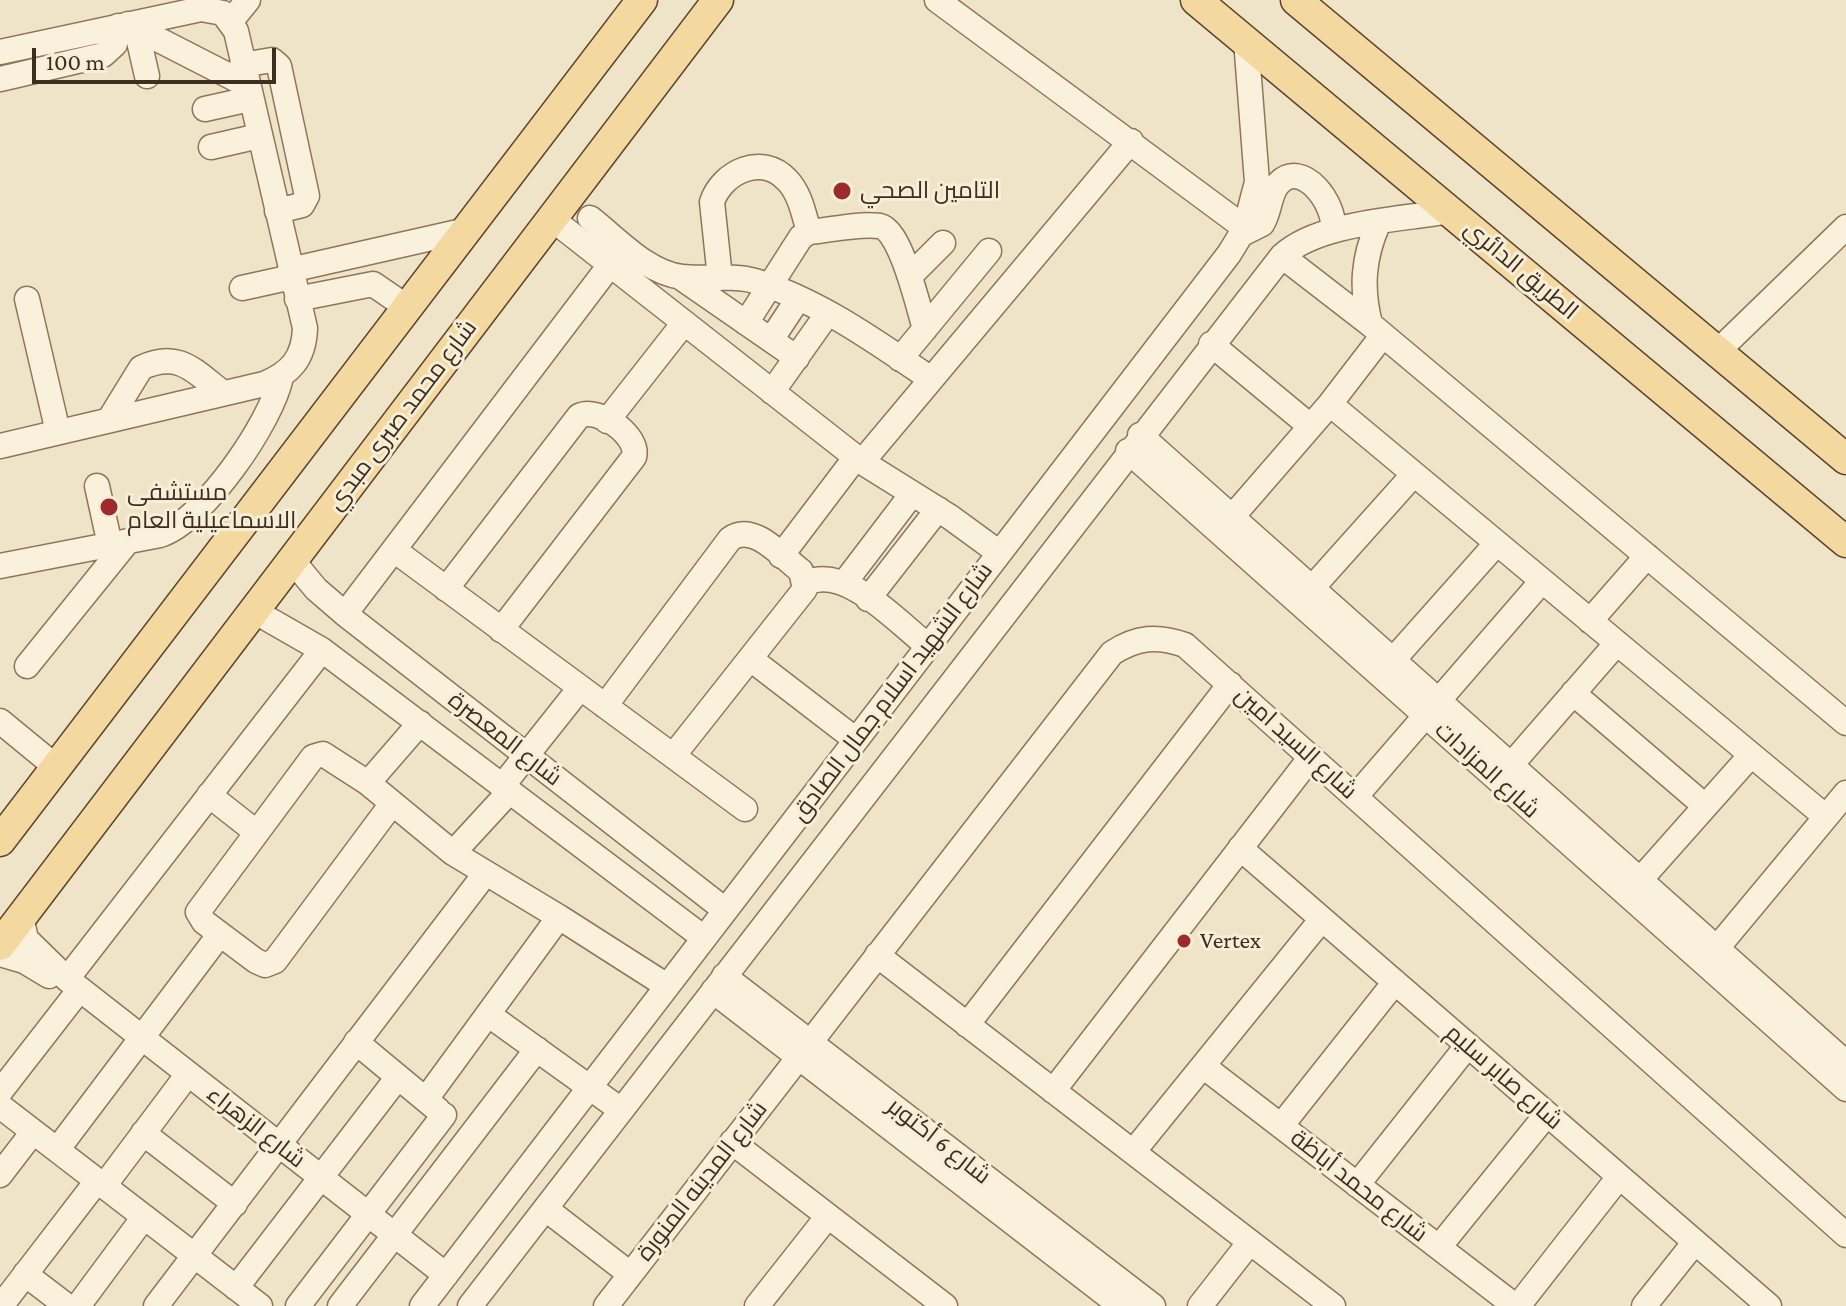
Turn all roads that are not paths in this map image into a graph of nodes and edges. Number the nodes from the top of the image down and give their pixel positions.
1 (248, 0) edge
2 (642, 0) edge
3 (718, 0) edge
4 (937, 0) edge
5 (1196, 0) edge
6 (1296, 0) edge
7 (220, 10) edge
8 (127, 26) junction
9 (1246, 40) junction
10 (0, 52) edge
11 (147, 76) dead end
12 (0, 79) edge
13 (246, 83) junction
14 (205, 109) dead end
15 (259, 136) junction
16 (1131, 141) junction
17 (211, 147) dead end
18 (590, 170) junction
19 (277, 211) junction
20 (1450, 211) junction
21 (590, 218) junction
22 (552, 219) junction
23 (1378, 224) junction
24 (467, 230) junction
25 (1333, 230) junction
26 (1242, 231) junction
27 (809, 232) junction
28 (1841, 241) edge
29 (943, 243) dead end
30 (377, 250) junction
31 (989, 251) dead end
32 (1282, 256) junction
33 (604, 260) junction
34 (910, 276) junction
35 (680, 277) junction
36 (720, 278) junction
37 (293, 282) junction
38 (373, 284) junction
39 (770, 287) junction
40 (242, 288) dead end
41 (27, 299) dead end
42 (798, 299) junction
43 (408, 308) junction
44 (828, 313) junction
45 (684, 323) junction
46 (746, 323) junction
47 (925, 329) junction
48 (1376, 330) junction
49 (771, 340) junction
50 (1211, 344) junction
51 (1158, 345) junction
52 (1718, 351) junction
53 (797, 358) junction
54 (900, 359) junction
55 (1191, 369) junction
56 (281, 377) junction
57 (931, 379) junction
58 (772, 392) junction
59 (223, 393) junction
60 (1330, 404) junction
61 (109, 420) junction
62 (607, 421) junction
63 (1310, 426) junction
64 (58, 432) junction
65 (1134, 443) junction
66 (0, 446) edge
67 (1846, 459) edge
68 (859, 460) junction
69 (1414, 474) junction
70 (97, 486) dead end
71 (912, 494) junction
72 (938, 509) junction
73 (1232, 517) junction
74 (1846, 542) edge
75 (119, 543) junction
76 (1497, 543) junction
77 (394, 550) junction
78 (998, 552) junction
79 (781, 556) junction
80 (1647, 556) junction
81 (292, 560) junction
82 (0, 566) edge
83 (1542, 581) junction
84 (845, 582) junction
85 (806, 583) junction
86 (1312, 588) junction
87 (446, 589) junction
88 (868, 599) junction
89 (254, 611) junction
90 (345, 614) junction
91 (1590, 621) junction
92 (501, 630) junction
93 (1617, 643) junction
94 (928, 646) junction
95 (322, 650) junction
96 (752, 660) junction
97 (1393, 660) junction
98 (27, 666) dead end
99 (1230, 684) junction
100 (580, 688) junction
101 (1573, 693) junction
102 (605, 706) junction
103 (1432, 708) junction
104 (0, 721) edge
105 (420, 723) junction
106 (1846, 723) edge
107 (856, 740) junction
108 (527, 755) junction
109 (1751, 755) junction
110 (673, 756) junction
111 (1311, 757) junction
112 (1511, 765) junction
113 (56, 767) junction
114 (368, 783) junction
115 (823, 783) junction
116 (506, 788) junction
117 (1846, 793) edge
118 (209, 795) junction
119 (1356, 796) junction
120 (391, 805) junction
121 (1705, 806) junction
122 (854, 808) junction
123 (745, 809) dead end
124 (1826, 817) junction
125 (256, 832) junction
126 (0, 841) edge
127 (1240, 848) junction
128 (453, 853) junction
129 (485, 874) junction
130 (1640, 880) junction
131 (725, 910) junction
132 (21, 917) junction
133 (559, 917) junction
134 (1322, 919) junction
135 (220, 934) junction
136 (704, 938) junction
137 (0, 945) edge
138 (1717, 948) junction
139 (0, 954) edge
140 (877, 955) junction
141 (1395, 982) junction
142 (718, 983) junction
143 (73, 984) junction
144 (667, 986) junction
145 (489, 1015) junction
146 (967, 1025) junction
147 (142, 1038) junction
148 (356, 1042) junction
149 (1468, 1045) junction
150 (537, 1049) junction
151 (804, 1049) junction
152 (1846, 1063) edge
153 (1203, 1066) junction
154 (188, 1074) junction
155 (398, 1077) junction
156 (589, 1087) junction
157 (1846, 1089) edge
158 (1053, 1091) junction
159 (0, 1092) edge
160 (0, 1106) edge
161 (435, 1107) junction
162 (621, 1110) junction
163 (1547, 1114) junction
164 (1281, 1126) junction
165 (33, 1132) junction
166 (143, 1133) junction
167 (471, 1137) junction
168 (732, 1142) junction
169 (279, 1145) junction
170 (57, 1150) junction
171 (1133, 1152) junction
172 (0, 1175) edge
173 (321, 1177) junction
174 (1619, 1177) junction
175 (101, 1184) junction
176 (1357, 1185) junction
177 (235, 1204) junction
178 (546, 1209) junction
179 (369, 1214) junction
180 (828, 1216) junction
181 (144, 1217) junction
182 (396, 1235) junction
183 (1846, 1235) edge
184 (1250, 1242) junction
185 (1695, 1242) junction
186 (1439, 1247) junction
187 (195, 1256) junction
188 (25, 1274) junction
189 (630, 1274) junction
190 (446, 1275) junction
191 (236, 1288) junction
192 (759, 1305) edge
193 (1, 1306) edge
194 (67, 1306) edge
195 (78, 1306) edge
196 (156, 1306) edge
197 (260, 1306) edge
198 (298, 1306) edge
199 (340, 1306) edge
200 (422, 1306) edge
201 (470, 1306) edge
202 (606, 1306) edge
203 (945, 1306) edge
204 (1121, 1306) edge
205 (1153, 1306) edge
206 (1200, 1306) edge
207 (1333, 1306) edge
208 (1517, 1306) edge
209 (1644, 1306) edge
210 (1769, 1306) edge

1 - 7 street
2 - 24 main road
3 - 18 main road, شارع محمد صبرى مبدي
4 - 16 street
5 - 9 main road, الطريق الدائري
6 - 52 main road
7 - 8 street
7 - 13 street
8 - 10 street
8 - 11 street
8 - 12 street
8 - 13 street
9 - 20 main road, الطريق الدائري
9 - 26 street, شارع الشهيد اسلام جمال الصادق
13 - 14 street
13 - 15 street
13 - 19 street
15 - 17 street
15 - 19 street
16 - 26 street
16 - 57 street
18 - 21 street
18 - 22 main road, شارع محمد صبرى مبدي
19 - 37 street
20 - 23 street, شارع الشهيد اسلام جمال الصادق
20 - 74 main road, الطريق الدائري
21 - 33 street
21 - 35 street
22 - 33 street
22 - 81 main road, شارع محمد صبرى مبدي
23 - 25 street, شارع الشهيد اسلام جمال الصادق
23 - 48 street
24 - 30 street
24 - 43 main road
25 - 26 street
25 - 32 street, شارع الشهيد اسلام جمال الصادق
26 - 51 street, شارع الشهيد اسلام جمال الصادق
27 - 34 street
27 - 36 street
27 - 39 street
28 - 52 street
29 - 34 street
30 - 37 street
30 - 38 street
31 - 47 street
32 - 48 street
32 - 50 street, شارع الشهيد اسلام جمال الصادق
33 - 45 street
33 - 77 street
34 - 47 street
35 - 36 street
35 - 46 street
36 - 39 street
37 - 38 street
37 - 40 street
37 - 56 street
38 - 43 street
39 - 42 street
39 - 46 street
41 - 64 street
42 - 44 street
42 - 49 street
43 - 113 main road
44 - 53 street
44 - 54 street
45 - 58 street
45 - 62 street
46 - 49 street
47 - 54 street
48 - 60 street
48 - 80 street
49 - 53 street
50 - 55 street, شارع الشهيد اسلام جمال الصادق
50 - 63 street
51 - 55 street
51 - 78 street, شارع الشهيد اسلام جمال الصادق
52 - 67 main road
53 - 58 street
54 - 57 street
55 - 65 street, شارع الشهيد اسلام جمال الصادق
56 - 59 street
56 - 75 street
57 - 68 street
58 - 68 street
59 - 61 street
59 - 61 street
60 - 63 street
60 - 69 street
61 - 64 street
62 - 87 street
62 - 92 street
63 - 73 street
64 - 66 street
65 - 73 street, شارع المزادات
65 - 103 street, شارع المزادات
65 - 122 street, شارع الشهيد اسلام جمال الصادق
68 - 71 street
68 - 79 street
69 - 76 street
69 - 86 street
70 - 75 street
71 - 72 street
71 - 84 street
72 - 78 street
72 - 88 street
73 - 86 street, شارع المزادات
75 - 82 street
75 - 98 street
76 - 83 street
76 - 97 street
77 - 87 street
77 - 90 street
78 - 94 street, شارع الشهيد اسلام جمال الصادق
79 - 85 street
79 - 102 street
80 - 91 street
80 - 106 street
81 - 89 main road, شارع محمد صبرى مبدي
81 - 90 street, شارع المعصرة
83 - 91 street
83 - 103 street
84 - 85 street
84 - 88 street
85 - 96 street
86 - 97 street, شارع المزادات
87 - 92 street
88 - 94 street
89 - 95 street, شارع المعصرة
89 - 132 main road, شارع محمد صبرى مبدي
90 - 108 street, شارع المعصرة
91 - 93 street
92 - 100 street
93 - 101 street
93 - 109 street
94 - 107 street, شارع الشهيد اسلام جمال الصادق
95 - 105 street, شارع المعصرة
95 - 118 street
96 - 107 street
96 - 110 street
97 - 103 street, شارع المزادات
99 - 111 street, شارع السيد امين
99 - 140 street, شارع السيد امين
99 - 146 street
100 - 102 street
100 - 108 street
101 - 112 street
101 - 121 street
102 - 110 street
103 - 112 street, شارع المزادات
103 - 119 street
103 - 157 street, شارع المزادات
104 - 113 street
105 - 114 street
105 - 116 street, شارع المعصرة
107 - 115 street, شارع الشهيد اسلام جمال الصادق
108 - 116 street
108 - 131 street, شارع المعصرة
109 - 121 street
109 - 124 street
110 - 123 street
111 - 119 street, شارع السيد امين
111 - 127 street
112 - 130 street, شارع المزادات
113 - 126 main road
114 - 120 street
114 - 125 street
115 - 122 street
115 - 131 street, شارع الشهيد اسلام جمال الصادق
116 - 128 street
116 - 136 street, شارع المعصرة
117 - 124 street
118 - 125 street
118 - 143 street
119 - 183 street, شارع السيد امين
120 - 128 street
120 - 135 street
121 - 130 street
122 - 142 street, شارع الشهيد اسلام جمال الصادق
124 - 138 street
125 - 135 street
127 - 134 street, شارع صابر سليم
127 - 158 street
128 - 129 street
129 - 133 street
129 - 148 street
130 - 138 street, شارع المزادات
131 - 136 street, شارع الشهيد اسلام جمال الصادق
132 - 137 main road, شارع محمد صبرى مبدي
132 - 143 street, شارع الزهراء
133 - 144 street
133 - 145 street
134 - 141 street, شارع صابر سليم
134 - 153 street
135 - 147 street
136 - 144 street, شارع الشهيد اسلام جمال الصادق
138 - 152 street, شارع المزادات
139 - 143 street, شارع الزهراء
140 - 146 street
140 - 151 street, شارع السيد امين
141 - 149 street, شارع صابر سليم
141 - 164 street
142 - 151 street, شارع 6 أكتوبر
142 - 162 street, شارع الشهيد اسلام جمال الصادق
143 - 147 street, شارع الزهراء
143 - 159 street
144 - 156 street, شارع الشهيد اسلام جمال الصادق
145 - 150 street
145 - 161 street
146 - 158 street
147 - 154 street, شارع الزهراء
147 - 170 street
148 - 155 street
148 - 169 street
149 - 163 street, شارع صابر سليم
149 - 176 street
150 - 156 street
150 - 167 street
151 - 168 street, شارع المدينه المنورة
151 - 204 street, شارع 6 أكتوبر
151 - 205 street, شارع 6 أكتوبر
153 - 164 street, شارع محمد أباظة
153 - 171 street
154 - 166 street
154 - 169 street, شارع الزهراء
155 - 161 street
155 - 173 street
156 - 162 street
156 - 190 street, شارع الشهيد اسلام جمال الصادق
158 - 171 street
160 - 165 street
161 - 167 street
161 - 179 street
162 - 178 street, شارع الشهيد اسلام جمال الصادق
163 - 174 street, شارع صابر سليم
163 - 186 street
164 - 176 street, شارع محمد أباظة
165 - 170 street
165 - 172 street
166 - 175 street
166 - 177 street
167 - 182 street
168 - 180 street
168 - 189 street, شارع المدينه المنورة
169 - 173 street, شارع الزهراء
169 - 177 street
170 - 175 street
171 - 184 street
173 - 179 street, شارع الزهراء
173 - 191 street
174 - 185 street, شارع صابر سليم
174 - 208 street
175 - 181 street
175 - 188 street
176 - 186 street, شارع محمد أباظة
177 - 187 street
178 - 189 street
178 - 201 street, شارع الشهيد اسلام جمال الصادق
179 - 182 street, شارع الزهراء
179 - 198 street
180 - 192 street
180 - 203 street
181 - 187 street
181 - 195 street
182 - 190 street, شارع الزهراء
182 - 199 street
184 - 206 street
184 - 207 street
185 - 209 street
185 - 210 street, شارع صابر سليم
186 - 208 street, شارع محمد أباظة
187 - 191 street
187 - 196 street
188 - 193 street
188 - 194 street
189 - 202 street, شارع المدينه المنورة
190 - 200 street, شارع الشهيد اسلام جمال الصادق
191 - 197 street

